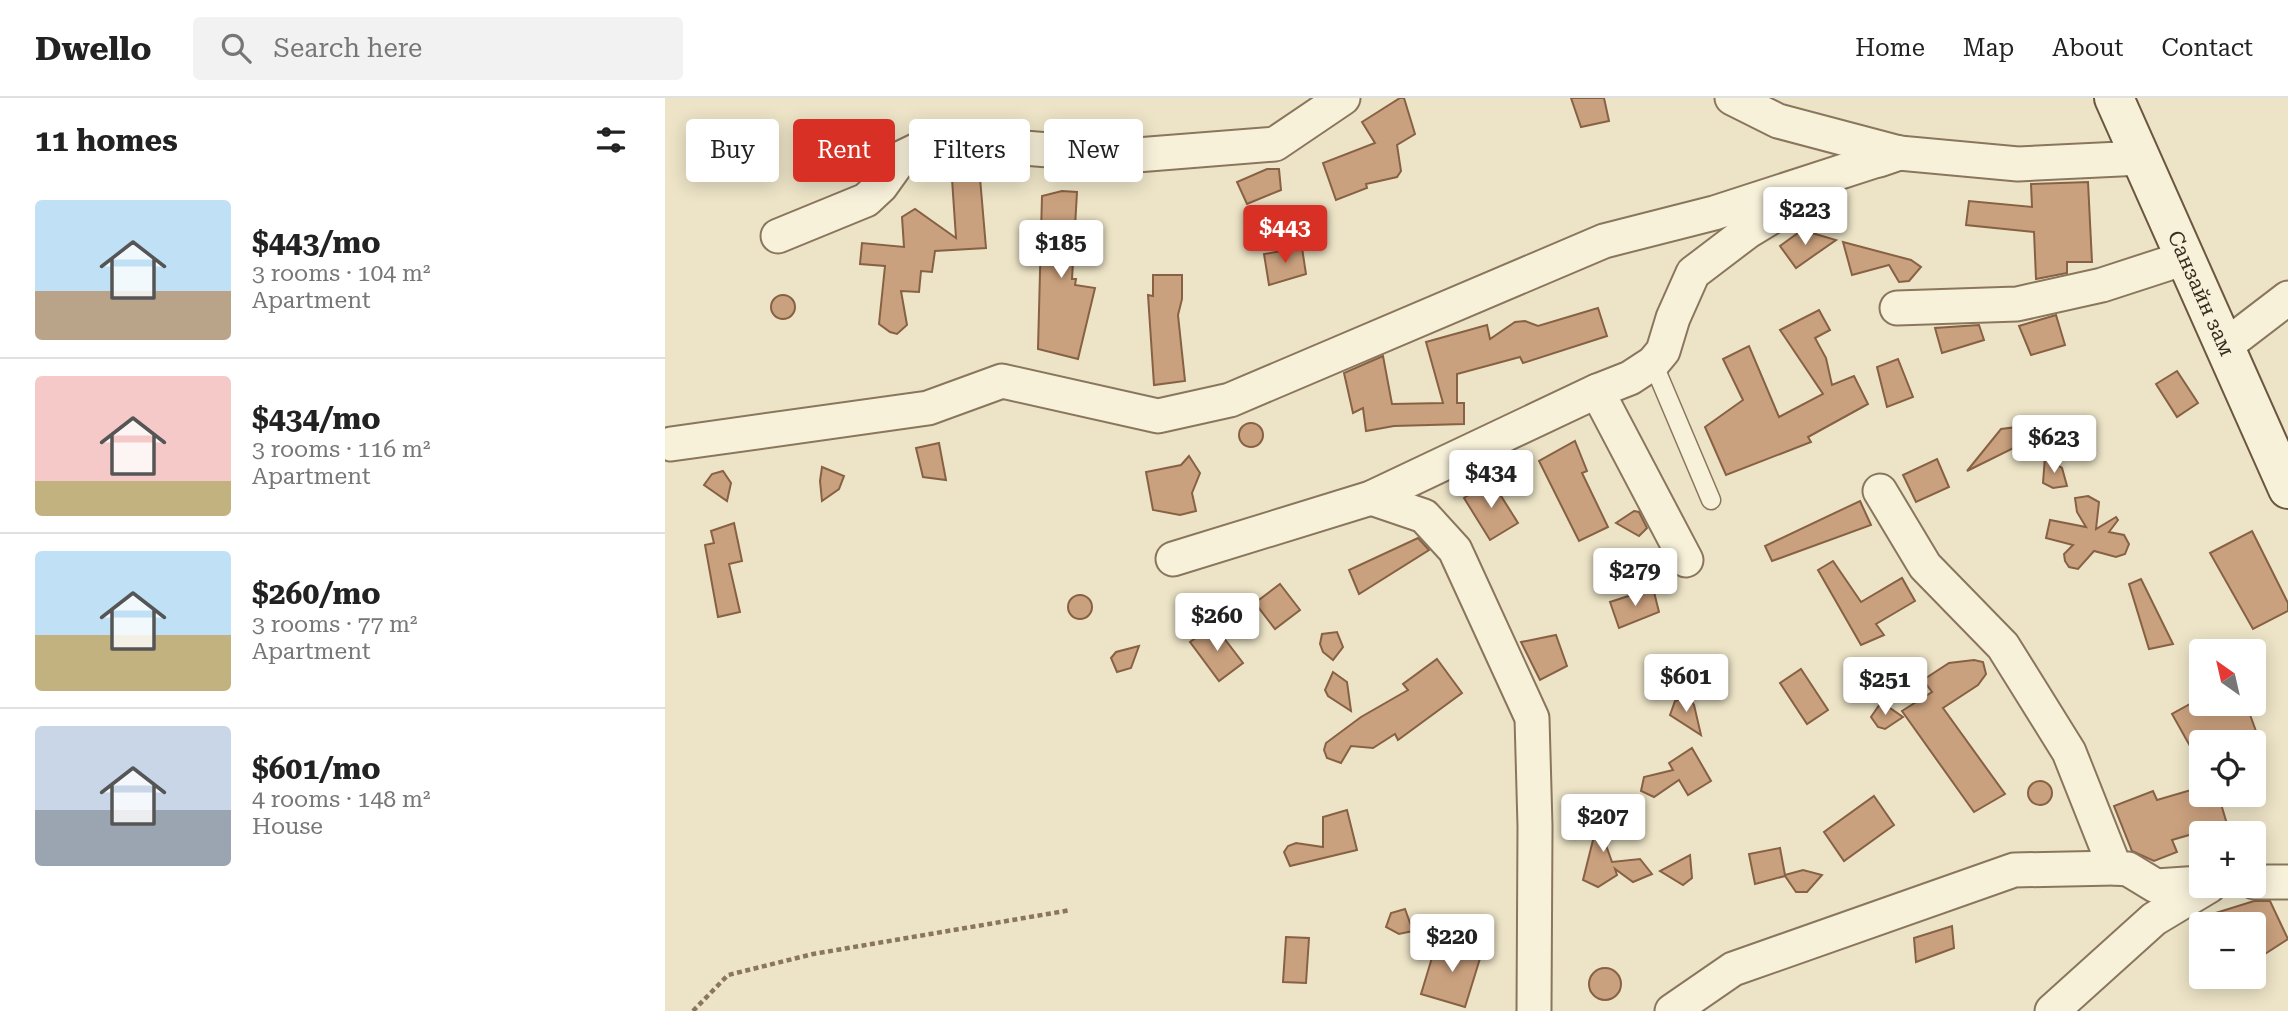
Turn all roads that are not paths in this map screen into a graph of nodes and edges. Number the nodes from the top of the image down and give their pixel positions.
1 (1343, 98) edge
2 (1732, 98) edge
3 (2114, 98) edge
4 (1899, 153) junction
5 (2141, 158) junction
6 (778, 236) dead end
7 (2185, 258) junction
8 (2288, 298) edge
9 (1897, 308) dead end
10 (2224, 347) junction
11 (1653, 363) junction
12 (1597, 391) junction
13 (671, 444) dead end
14 (2288, 489) edge
15 (1880, 491) dead end
16 (1371, 498) junction
17 (1711, 500) dead end
18 (1173, 559) dead end
19 (1686, 560) dead end
20 (2115, 867) junction
21 (2266, 882) edge
22 (2288, 882) edge
23 (2189, 884) edge
24 (2189, 898) edge
25 (1534, 1011) edge
26 (1672, 1011) edge
27 (2052, 1011) edge

1 - 6 street
2 - 4 street
3 - 5 main road, Санзайн зам
4 - 5 street
4 - 11 street
4 - 13 street
5 - 7 main road, Санзайн зам
7 - 9 street
7 - 10 main road, Санзайн зам
8 - 10 street
10 - 14 main road, Санзайн зам
11 - 12 street
11 - 17 lane
12 - 16 street
12 - 19 street
15 - 20 street
16 - 18 street
16 - 25 street
20 - 23 street
20 - 26 street
21 - 22 street
24 - 27 street

